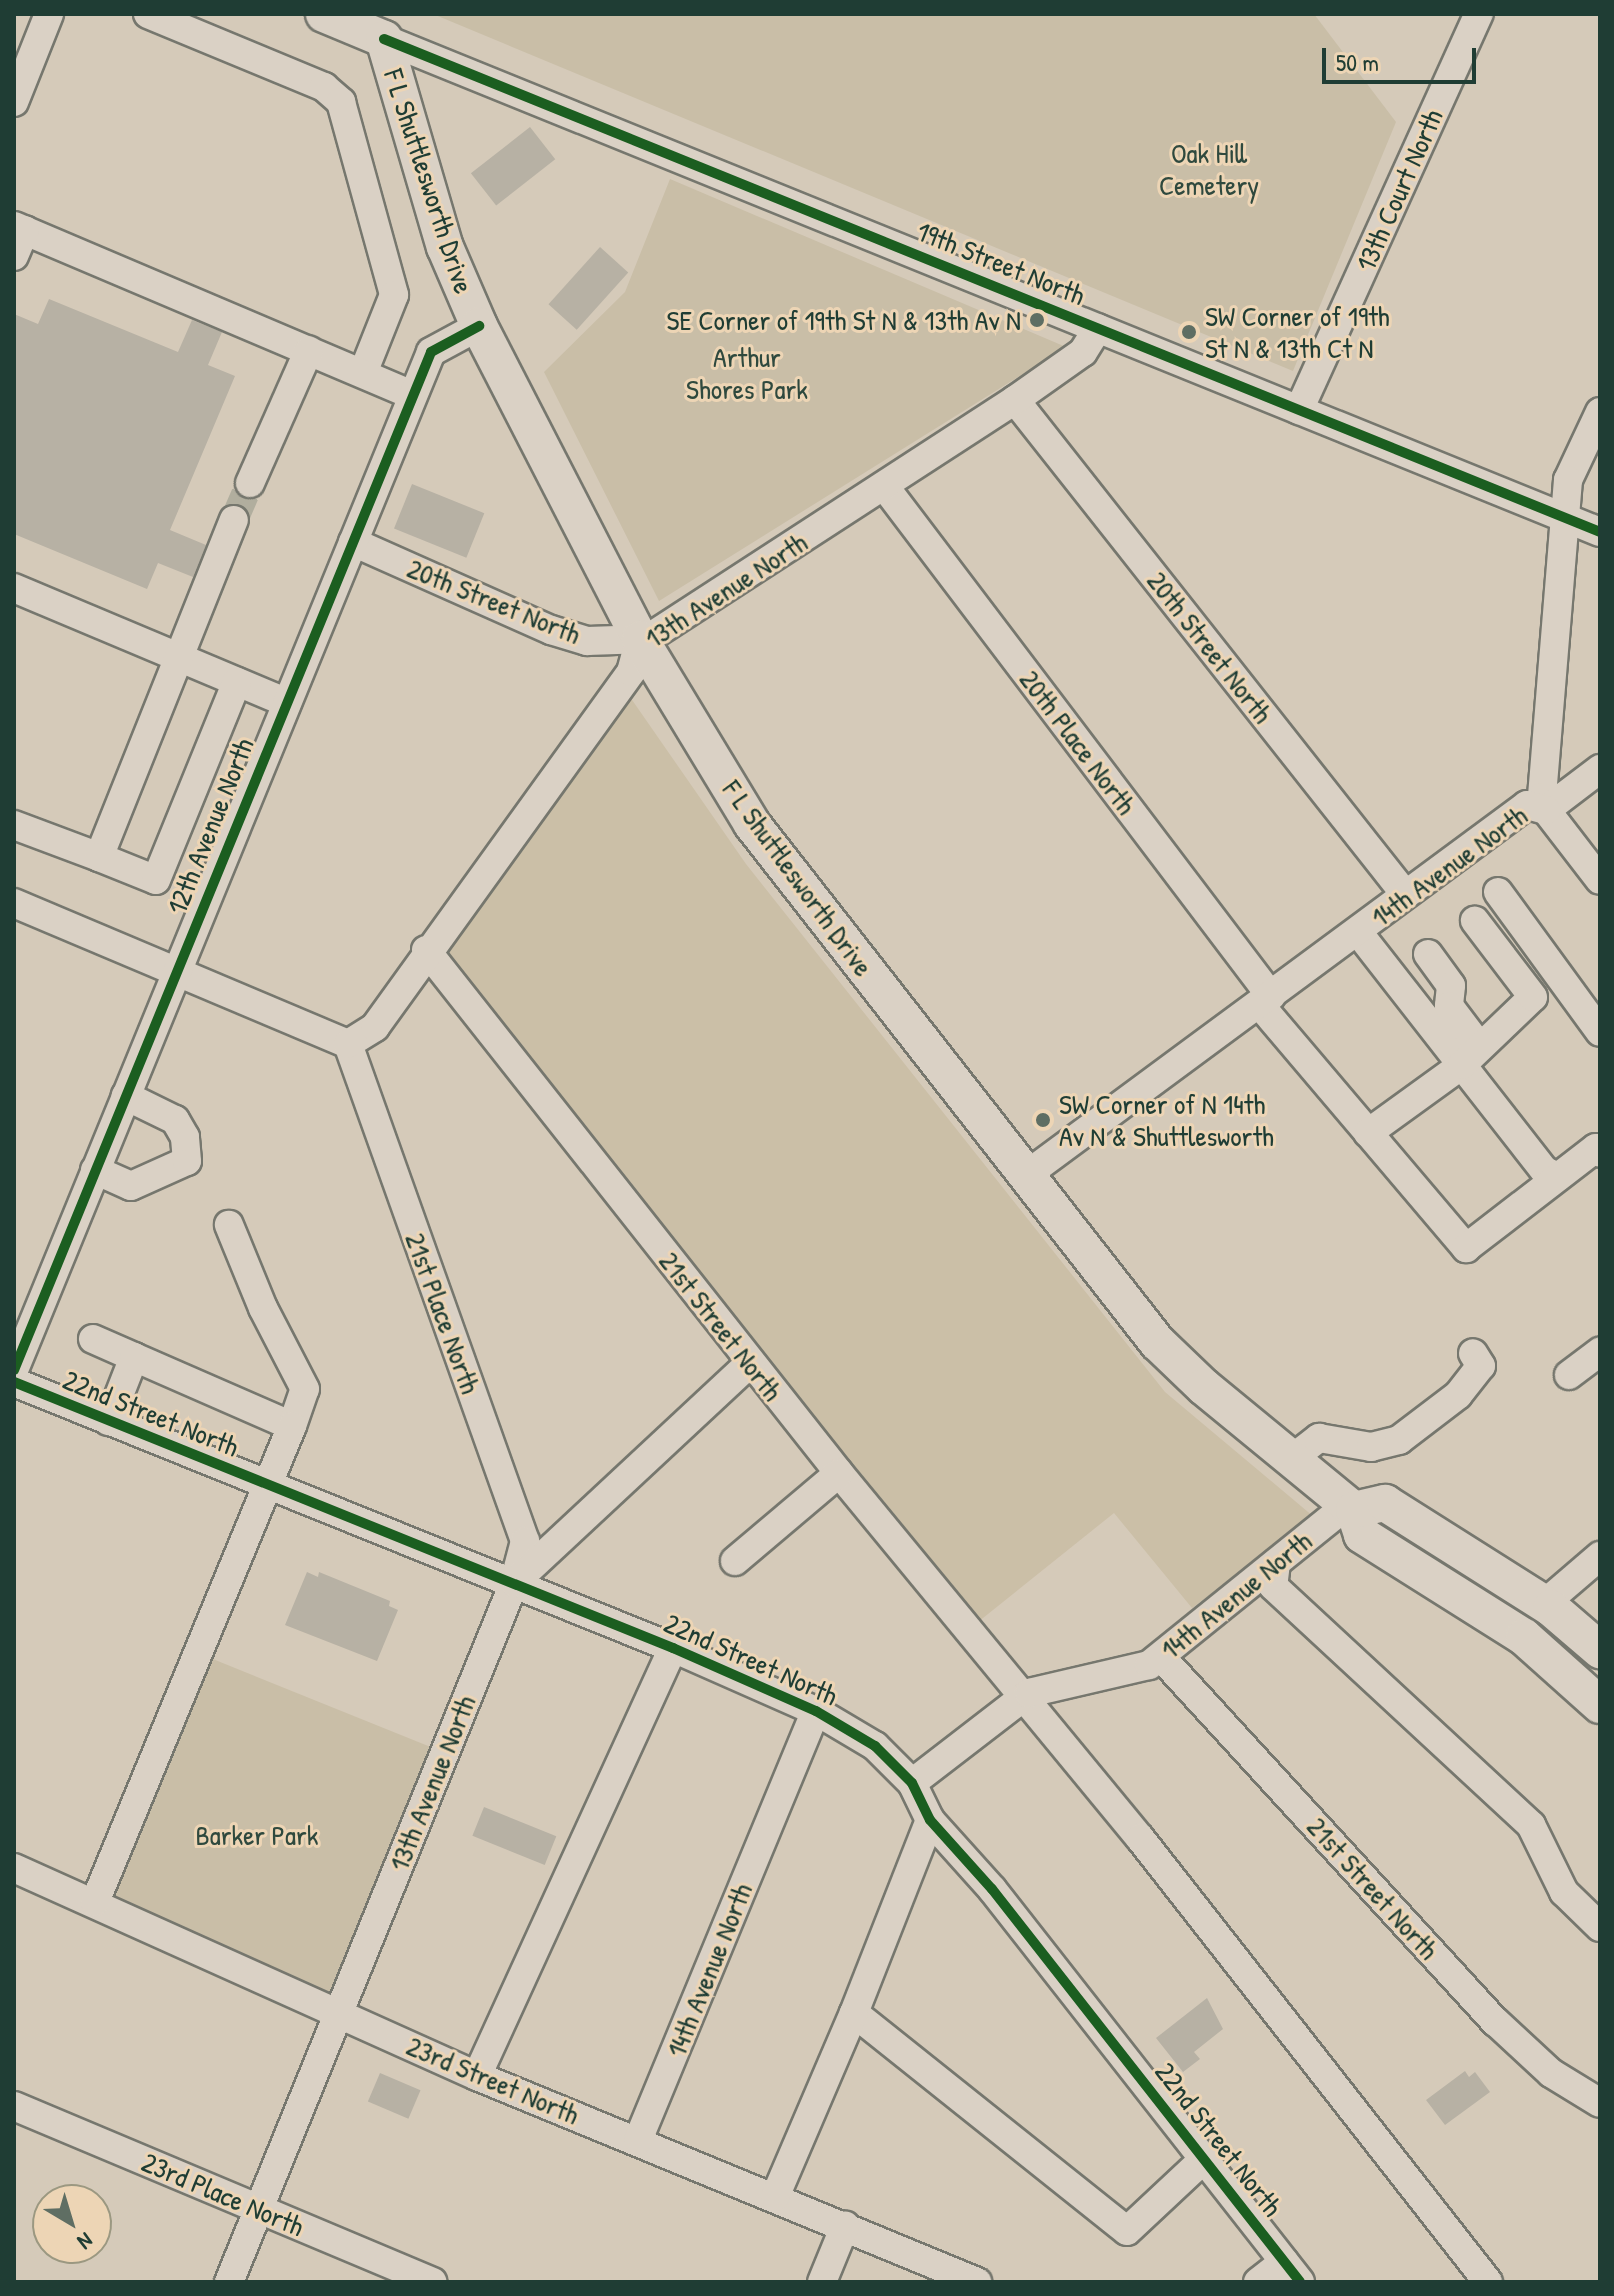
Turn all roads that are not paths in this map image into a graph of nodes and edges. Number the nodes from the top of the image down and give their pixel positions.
1 (49, 14) edge
2 (148, 14) edge
3 (324, 14) edge
4 (1479, 14) edge
5 (384, 39) junction
6 (14, 102) edge
7 (18, 237) edge
8 (479, 326) junction
9 (1098, 328) junction
10 (309, 350) junction
11 (363, 373) junction
12 (413, 395) junction
13 (1015, 400) junction
14 (1299, 410) junction
15 (1600, 412) edge
16 (250, 483) tunnel mouth
17 (885, 487) junction
18 (1565, 518) junction
19 (234, 520) tunnel mouth
20 (1600, 532) edge
21 (353, 542) junction
22 (14, 588) edge
23 (640, 639) junction
24 (179, 657) junction
25 (237, 682) junction
26 (287, 703) junction
27 (1600, 769) edge
28 (1546, 810) junction
29 (14, 825) edge
30 (99, 857) junction
31 (1600, 880) edge
32 (1498, 892) dead end
33 (1405, 894) junction
34 (14, 903) edge
35 (1475, 921) dead end
36 (1358, 932) junction
37 (426, 950) junction
38 (1428, 954) dead end
39 (177, 972) junction
40 (1266, 1001) junction
41 (1600, 1032) edge
42 (348, 1044) junction
43 (1471, 1056) junction
44 (126, 1096) junction
45 (1368, 1133) junction
46 (1600, 1153) edge
47 (95, 1170) junction
48 (1025, 1176) junction
49 (1558, 1177) junction
50 (229, 1225) dead end
51 (93, 1339) dead end
52 (1600, 1352) edge
53 (1473, 1353) dead end
54 (134, 1357) junction
55 (750, 1363) junction
56 (14, 1370) edge
57 (1569, 1375) dead end
58 (14, 1382) edge
59 (109, 1421) junction
60 (292, 1426) junction
61 (1293, 1458) junction
62 (839, 1473) junction
63 (267, 1487) junction
64 (1351, 1507) junction
65 (1600, 1556) edge
66 (735, 1561) dead end
67 (1276, 1563) junction
68 (514, 1583) junction
69 (1544, 1604) junction
70 (673, 1648) junction
71 (1600, 1650) edge
72 (1161, 1657) junction
73 (1020, 1698) junction
74 (1600, 1705) edge
75 (816, 1711) junction
76 (912, 1783) junction
77 (930, 1820) junction
78 (14, 1868) edge
79 (95, 1902) junction
80 (1600, 1927) edge
81 (854, 2013) junction
82 (338, 2014) junction
83 (477, 2076) junction
84 (1600, 2103) edge
85 (14, 2106) edge
86 (638, 2140) junction
87 (1204, 2159) junction
88 (775, 2197) junction
89 (259, 2209) junction
90 (845, 2226) junction
91 (1292, 2272) edge
92 (229, 2282) edge
93 (433, 2282) edge
94 (822, 2282) edge
95 (977, 2282) edge
96 (1258, 2282) edge
97 (1488, 2282) edge

1 - 6 street
2 - 11 street
3 - 5 main road, 19th Street North
4 - 14 street, 13th Court North
5 - 8 main road, F L Shuttlesworth Drive
5 - 9 street, 19th Street North
7 - 10 street
8 - 12 street, 12th Avenue North
8 - 23 main road, F L Shuttlesworth Drive
9 - 13 street, 13th Avenue North
9 - 14 street, 19th Street North
10 - 11 street
10 - 16 street
11 - 12 street
12 - 21 street, 12th Avenue North
13 - 17 street, 13th Avenue North
13 - 33 street, 20th Street North
14 - 18 street, 19th Street North
15 - 18 street, 14th Avenue North
17 - 23 street, 13th Avenue North
17 - 40 street, 20th Place North
18 - 20 street, 19th Street North
18 - 28 street, 14th Avenue North
19 - 24 street
21 - 23 street, 20th Street North
21 - 26 street, 12th Avenue North
22 - 24 street
23 - 37 street, 13th Avenue North
23 - 48 main road, F L Shuttlesworth Drive
24 - 25 street
24 - 30 street
25 - 26 street
25 - 30 street
26 - 39 street, 12th Avenue North
27 - 28 street
28 - 31 street
28 - 33 street, 14th Avenue North
29 - 30 street
32 - 41 street
33 - 36 street, 14th Avenue North
34 - 39 street
35 - 43 street
36 - 40 street, 14th Avenue North
36 - 43 street
37 - 42 street, 13th Avenue North
37 - 55 street, 21st Street North
38 - 43 street
39 - 42 street
39 - 44 street, 12th Avenue North
40 - 45 street, 20th Place North
40 - 48 street, 14th Avenue North
42 - 68 street, 21st Place North
43 - 45 street
43 - 49 street
44 - 47 street, 12th Avenue North
44 - 47 street
45 - 49 street, 20th Place North
46 - 49 street
47 - 56 street, 12th Avenue North
48 - 61 main road, F L Shuttlesworth Drive
50 - 60 street
51 - 54 street
52 - 57 street
53 - 61 street
54 - 59 street
54 - 60 street
55 - 62 street, 21st Street North
55 - 68 street, 13th Avenue North
58 - 59 street, 22nd Street North
59 - 63 street, 22nd Street North
60 - 63 street
61 - 64 main road, F L Shuttlesworth Drive
62 - 66 street
62 - 73 street, 21st Street North
63 - 68 street, 22nd Street North
63 - 79 street
64 - 67 street, 14th Avenue North
64 - 69 main road
64 - 74 main road, F L Shuttlesworth Drive
65 - 69 street
67 - 72 street, 14th Avenue North
67 - 80 street
68 - 70 street, 22nd Street North
68 - 82 street, 13th Avenue North
69 - 71 main road
70 - 75 street, 22nd Street North
70 - 83 street
72 - 73 street, 14th Avenue North
72 - 84 street, 21st Street North
73 - 76 street, 14th Avenue North
73 - 97 street, 21st Street North
75 - 76 street, 22nd Street North
75 - 86 street, 14th Avenue North
76 - 77 street, 22nd Street North
77 - 81 street
77 - 87 street, 22nd Street North
78 - 79 street, 23rd Street North
79 - 82 street, 23rd Street North
81 - 87 street
81 - 88 street
82 - 83 street, 23rd Street North
82 - 89 street, 13th Avenue North
83 - 86 street, 23rd Street North
85 - 89 street, 23rd Place North
86 - 88 street, 23rd Street North
87 - 91 street, 22nd Street North
88 - 90 street, 23rd Street North
89 - 92 street, 13th Avenue North
89 - 93 street, 23rd Place North
90 - 94 street
90 - 95 street, 23rd Street North
91 - 96 street

